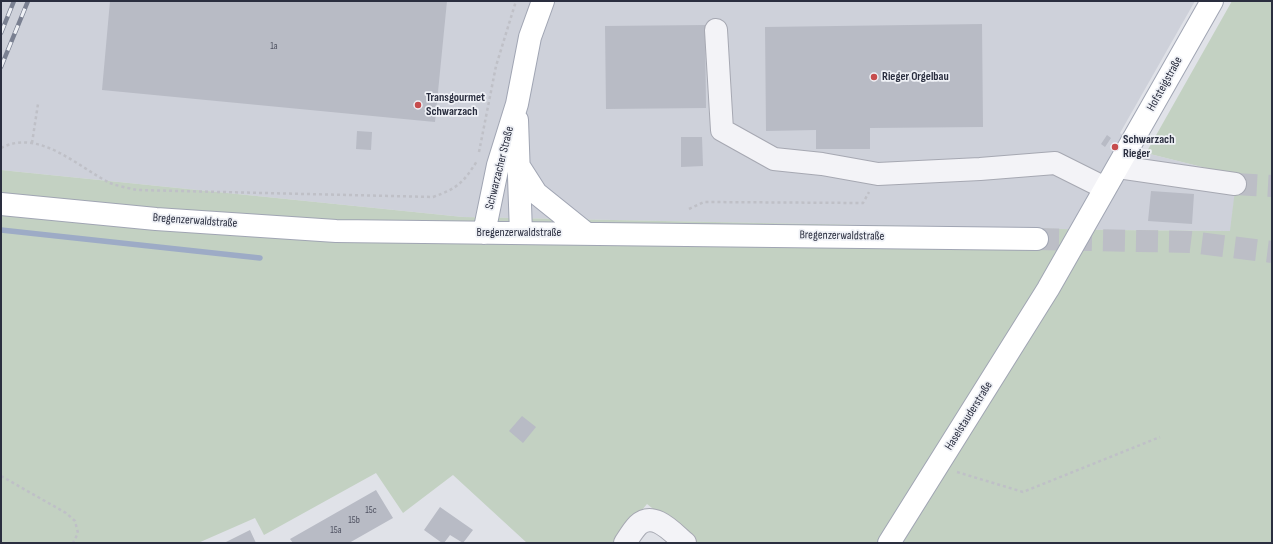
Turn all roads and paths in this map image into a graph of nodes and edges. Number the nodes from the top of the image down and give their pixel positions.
1 (516, 1) edge
2 (542, 1) edge
3 (1212, 1) edge
4 (716, 30) dead end
5 (38, 104) dead end
6 (517, 104) junction
7 (32, 143) junction
8 (1, 148) edge
9 (479, 153) dead end
10 (477, 161) dead end
11 (1118, 167) junction
12 (520, 168) junction
13 (878, 174) junction
14 (1235, 184) tunnel mouth
15 (1105, 188) junction
16 (1, 204) edge
17 (689, 209) dead end
18 (484, 233) junction
19 (521, 233) junction
20 (587, 234) junction
21 (1037, 238) tunnel mouth
22 (1160, 438) dead end
23 (938, 466) junction
24 (1, 476) edge
25 (73, 543) edge
26 (625, 543) edge
27 (685, 543) edge
28 (889, 543) edge

1 - 9 path
2 - 6 main road, Schwarzacher Straße
3 - 11 main road, Hofsteigstraße
4 - 13 street
5 - 7 path
6 - 12 main road, Schwarzacher Straße
6 - 18 main road, Schwarzacher Straße
7 - 8 path
7 - 10 path
11 - 14 street
11 - 15 main road, Hofsteigstraße
12 - 19 main road, Schwarzacher Straße
12 - 20 main road
13 - 15 street
13 - 17 path
15 - 23 main road, Haselstauderstraße
16 - 18 main road, Bregenzerwaldstraße
18 - 19 main road, Bregenzerwaldstraße
19 - 20 main road, Bregenzerwaldstraße
20 - 21 main road, Bregenzerwaldstraße
22 - 23 path
23 - 28 main road, Haselstauderstraße
24 - 25 path
26 - 27 street

